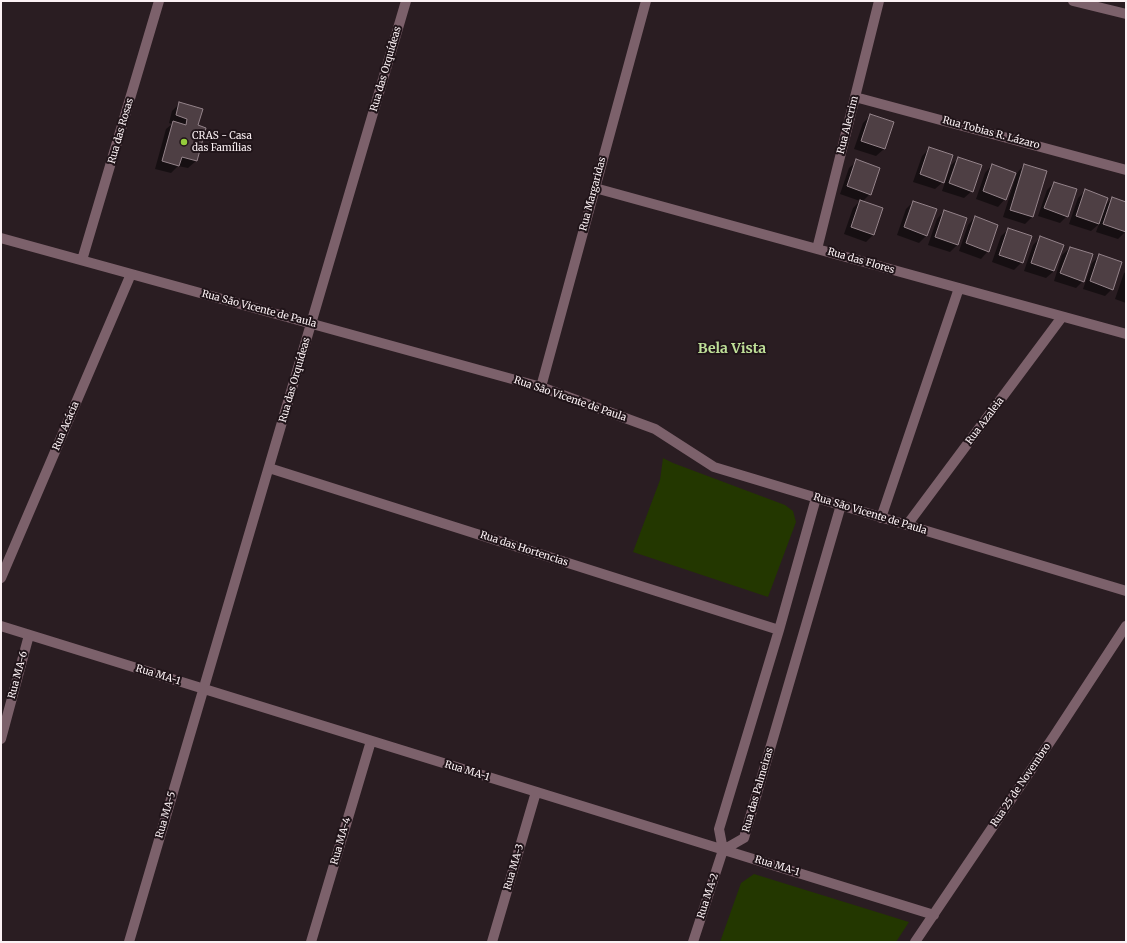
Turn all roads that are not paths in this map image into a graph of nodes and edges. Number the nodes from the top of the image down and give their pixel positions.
1 (159, 1) edge
2 (406, 1) edge
3 (646, 1) edge
4 (879, 1) edge
5 (1073, 1) edge
6 (1126, 14) edge
7 (855, 97) junction
8 (1126, 170) edge
9 (595, 188) junction
10 (1, 238) edge
11 (817, 249) junction
12 (82, 260) junction
13 (131, 274) junction
14 (960, 288) junction
15 (1062, 316) junction
16 (311, 323) junction
17 (1126, 334) edge
18 (541, 387) junction
19 (269, 468) junction
20 (816, 498) junction
21 (840, 505) junction
22 (881, 518) junction
23 (907, 525) junction
24 (1, 578) edge
25 (1126, 591) edge
26 (1, 626) edge
27 (1126, 626) edge
28 (779, 630) junction
29 (30, 635) junction
30 (204, 689) junction
31 (1, 739) edge
32 (371, 741) junction
33 (536, 792) junction
34 (723, 850) junction
35 (934, 915) junction
36 (129, 942) edge
37 (311, 942) edge
38 (492, 942) edge
39 (693, 942) edge
40 (915, 942) edge

1 - 12 street, Rua das Rosas
2 - 16 street, Rua das Orquídeas
3 - 9 street, Rua Margaridas
4 - 7 street, Rua Alecrim
5 - 6 street
7 - 8 street, Rua Tobias R. Lázaro
7 - 11 street, Rua Alecrim
9 - 11 street, Rua das Flores
9 - 18 street, Rua Margaridas
10 - 12 street, Rua São Vicente de Paula
11 - 14 street, Rua das Flores
12 - 13 street, Rua São Vicente de Paula
13 - 16 street, Rua São Vicente de Paula
13 - 24 street, Rua Acácia
14 - 15 street, Rua das Flores
14 - 22 street
15 - 17 street, Rua das Flores
15 - 23 street, Rua Azaleia
16 - 18 street, Rua São Vicente de Paula
16 - 19 street, Rua das Orquídeas
18 - 20 street, Rua São Vicente de Paula
19 - 28 street, Rua das Hortencias
19 - 30 street, Rua das Orquídeas
20 - 21 street, Rua São Vicente de Paula
20 - 28 street
21 - 22 street, Rua São Vicente de Paula
21 - 34 street, Rua das Palmeiras
22 - 23 street, Rua São Vicente de Paula
23 - 25 street, Rua São Vicente de Paula
26 - 29 street, Rua MA-1
27 - 35 street, Rua 25 de Novembro
28 - 34 street
29 - 30 street, Rua MA-1
29 - 31 street, Rua MA-6
30 - 32 street, Rua MA-1
30 - 36 street, Rua MA-5
32 - 33 street, Rua MA-1
32 - 37 street, Rua MA-4
33 - 34 street, Rua MA-1
33 - 38 street, Rua MA-3
34 - 35 street, Rua MA-1
34 - 39 street, Rua MA-2
35 - 40 street, Rua 25 de Novembro

